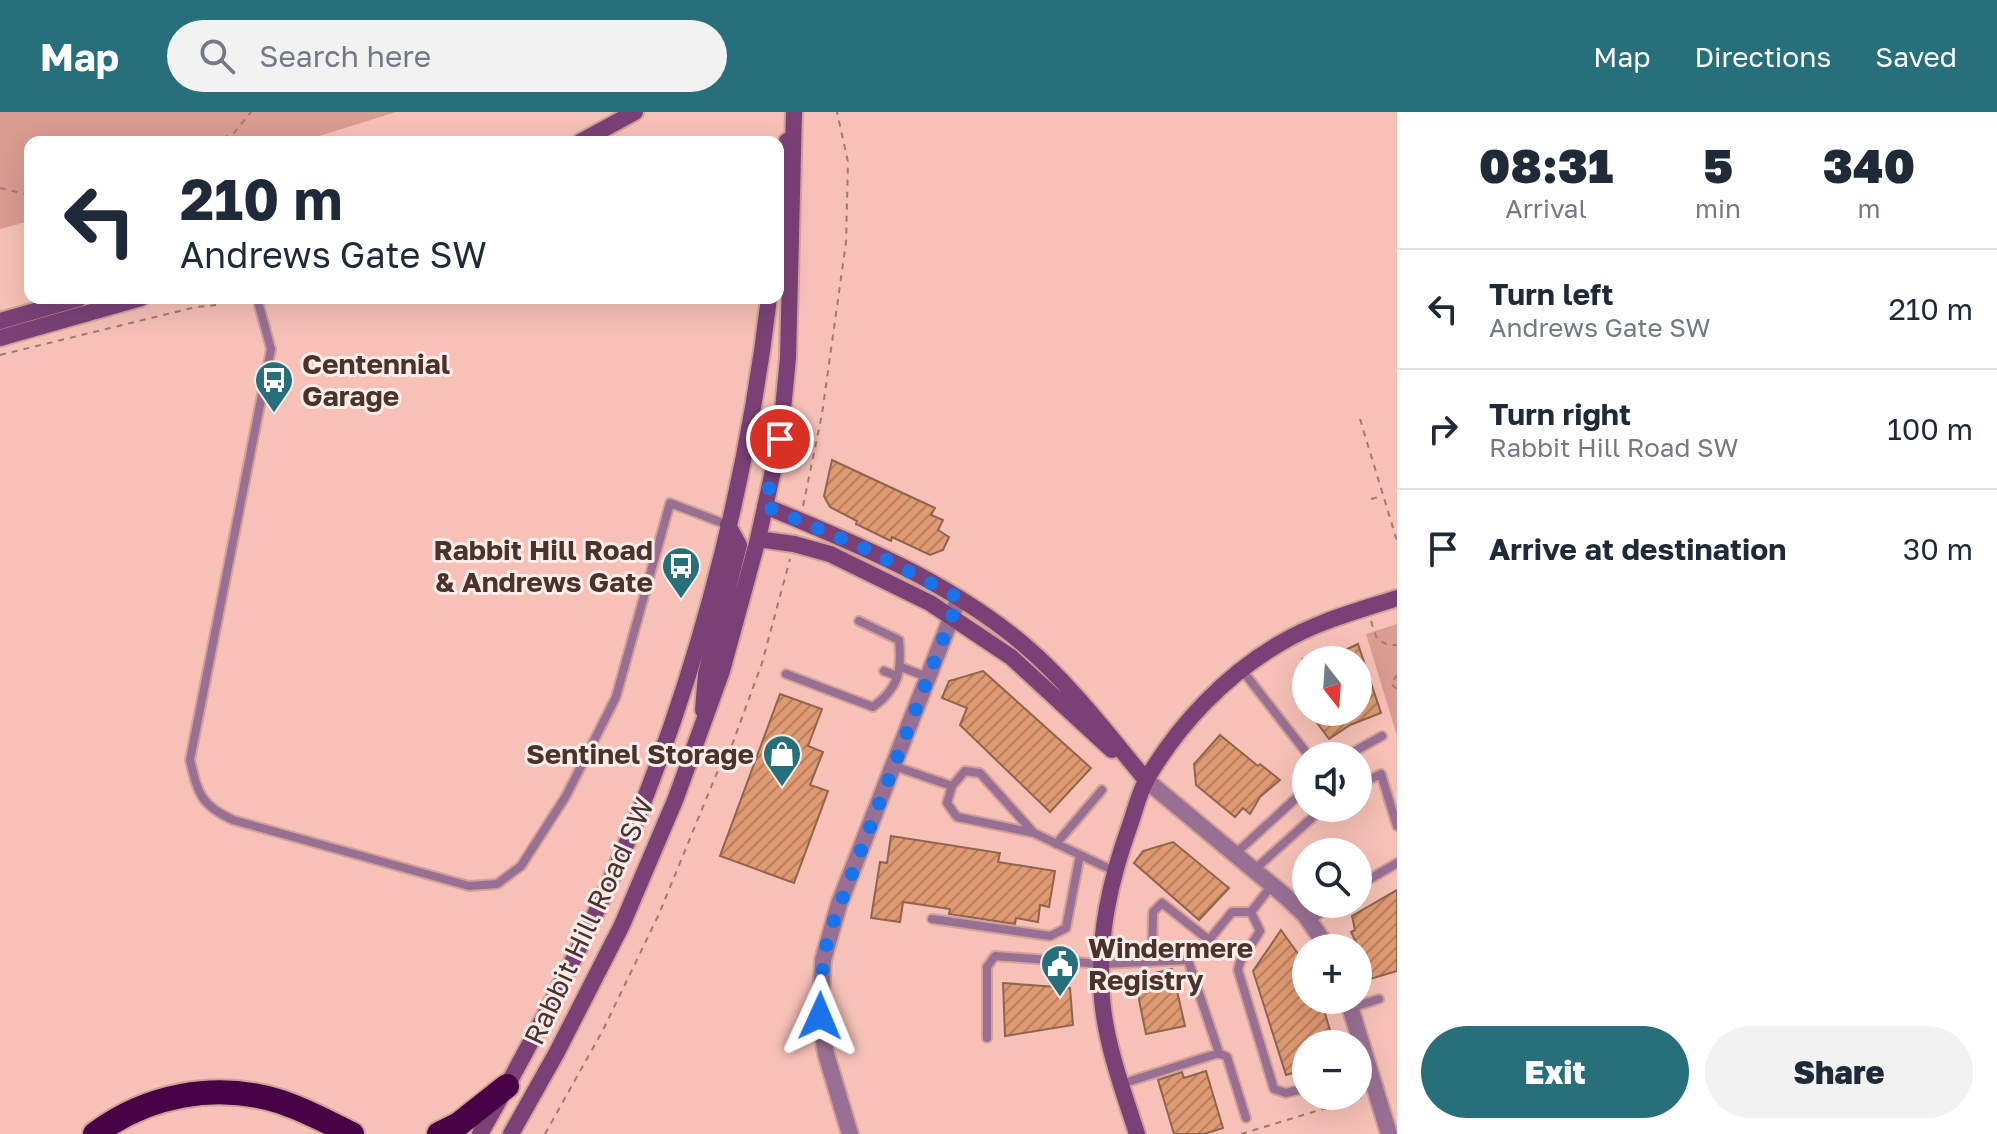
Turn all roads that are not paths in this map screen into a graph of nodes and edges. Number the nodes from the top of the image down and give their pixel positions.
1 (635, 112) edge
2 (794, 112) edge
3 (591, 136) edge
4 (784, 161) edge
5 (59, 304) edge
6 (120, 304) edge
7 (259, 304) edge
8 (768, 304) edge
9 (0, 321) edge
10 (0, 338) edge
11 (765, 506) junction
12 (728, 525) junction
13 (758, 539) junction
14 (959, 598) junction
15 (1397, 598) edge
16 (952, 617) junction
17 (859, 621) dead end
18 (901, 667) junction
19 (1242, 670) junction
20 (884, 671) dead end
21 (786, 674) dead end
22 (897, 676) junction
23 (928, 677) junction
24 (702, 728) junction
25 (1382, 736) dead end
26 (1298, 742) edge
27 (1371, 742) edge
28 (894, 766) junction
29 (1372, 778) edge
30 (1146, 780) junction
31 (952, 786) junction
32 (1102, 790) dead end
33 (1292, 802) edge
34 (1307, 822) edge
35 (1397, 826) edge
36 (1034, 833) junction
37 (1056, 844) junction
38 (1235, 854) junction
39 (1080, 855) junction
40 (1397, 863) edge
41 (1254, 870) junction
42 (1114, 871) junction
43 (1372, 878) edge
44 (1272, 885) junction
45 (1251, 912) junction
46 (1314, 918) edge
47 (932, 919) dead end
48 (1310, 921) junction
49 (1319, 934) edge
50 (1209, 940) junction
51 (1188, 960) junction
52 (1152, 962) junction
53 (1101, 964) junction
54 (1379, 999) dead end
55 (1372, 1000) edge
56 (987, 1038) dead end
57 (1219, 1053) junction
58 (1121, 1084) junction
59 (1372, 1085) edge
60 (507, 1086) junction
61 (1292, 1092) edge
62 (521, 1117) junction
63 (1246, 1118) dead end
64 (95, 1134) edge
65 (352, 1134) edge
66 (439, 1134) edge
67 (480, 1134) edge
68 (511, 1134) edge
69 (519, 1134) edge
70 (850, 1134) edge
71 (1137, 1134) edge
72 (1389, 1134) edge

1 - 3 main road
2 - 4 main road, Rabbit Hill Road SW
2 - 11 main road, Rabbit Hill Road SW
5 - 9 main road
6 - 10 main road
7 - 12 lane
8 - 12 main road, Rabbit Hill Road SW
11 - 13 main road, Rabbit Hill Road SW
11 - 14 main road
12 - 24 main road
12 - 60 main road, Rabbit Hill Road SW
13 - 16 main road
13 - 24 main road, Rabbit Hill Road SW
14 - 16 street
14 - 30 main road
15 - 19 main road
16 - 23 street
16 - 30 main road
17 - 18 lane
18 - 22 lane
18 - 23 lane
19 - 26 lane
19 - 30 main road
20 - 22 lane
21 - 22 lane
23 - 28 street
24 - 62 main road, Rabbit Hill Road SW
25 - 27 lane
28 - 31 lane
28 - 70 street
29 - 35 lane
30 - 38 street
30 - 42 main road
31 - 36 lane
31 - 36 lane
32 - 37 lane
33 - 38 lane
34 - 41 lane
36 - 37 lane
37 - 39 lane
38 - 41 street
39 - 42 lane
39 - 47 lane
40 - 43 lane
41 - 44 street
42 - 53 main road
44 - 45 lane
44 - 48 street
45 - 50 lane
45 - 61 lane
46 - 48 lane
48 - 49 street
50 - 51 lane
50 - 52 lane
51 - 52 lane
51 - 57 lane
52 - 53 lane
53 - 56 lane
53 - 58 main road
54 - 55 lane
57 - 58 lane
57 - 63 lane
58 - 71 main road
59 - 72 street
60 - 66 highway
60 - 67 main road, Rabbit Hill Road SW
62 - 68 main road, Rabbit Hill Road SW
62 - 69 main road
64 - 65 highway

